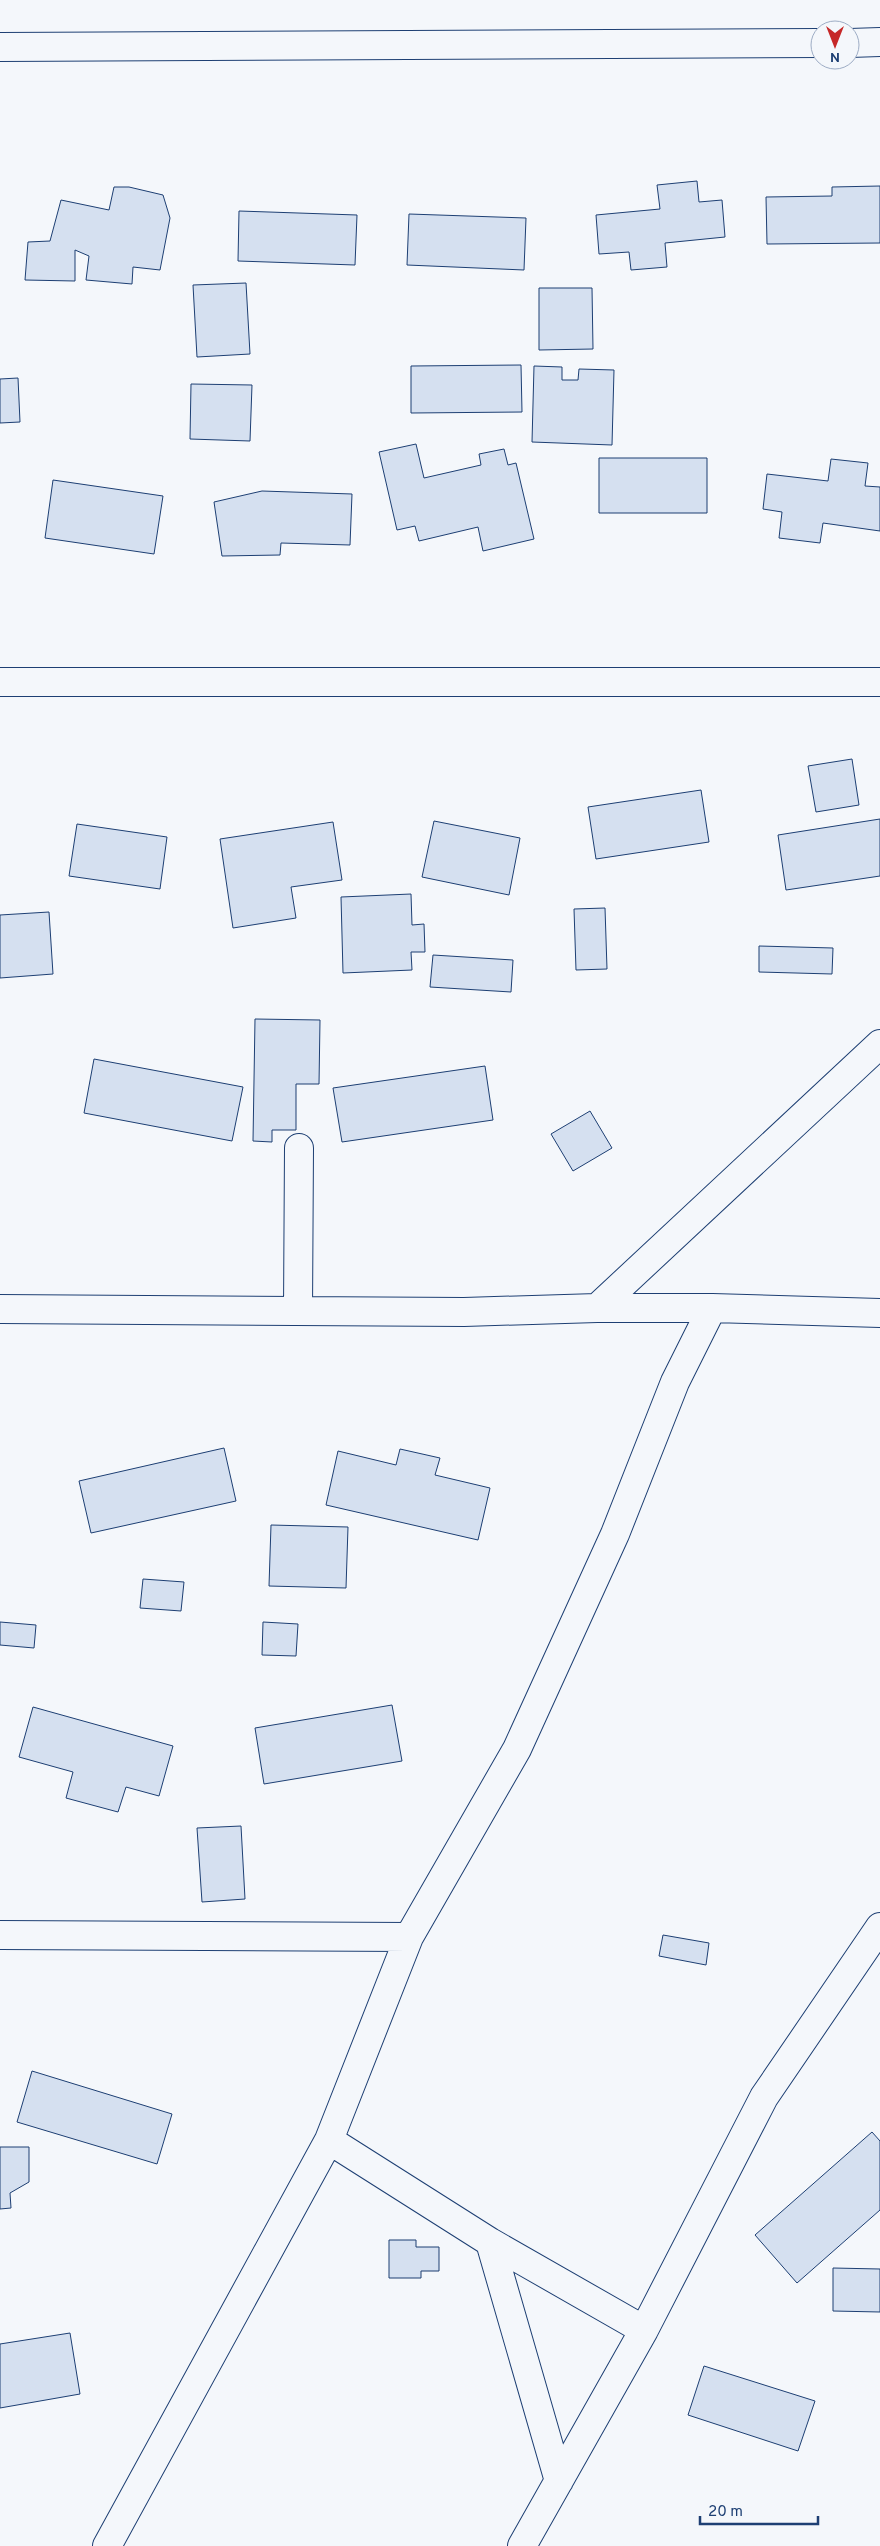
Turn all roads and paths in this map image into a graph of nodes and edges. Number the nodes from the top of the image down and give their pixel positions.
1 (860, 42) edge
2 (880, 42) edge
3 (810, 43) edge
4 (0, 47) edge
5 (0, 682) edge
6 (880, 682) edge
7 (880, 1044) edge
8 (299, 1148) dead end
9 (597, 1308) junction
10 (712, 1308) junction
11 (0, 1309) edge
12 (298, 1310) junction
13 (880, 1313) edge
14 (880, 1927) edge
15 (0, 1935) edge
16 (409, 1937) junction
17 (330, 2140) junction
18 (490, 2242) junction
19 (644, 2330) junction
20 (559, 2481) junction
21 (107, 2546) edge
22 (522, 2546) edge

1 - 2 street
3 - 4 street
5 - 6 street
7 - 9 street
8 - 12 street
9 - 10 street
9 - 12 street
10 - 13 street
10 - 16 street
11 - 12 street
14 - 19 street
15 - 16 street
16 - 17 street
17 - 18 street
17 - 21 street
18 - 19 street
18 - 20 street
19 - 20 street
20 - 22 street

